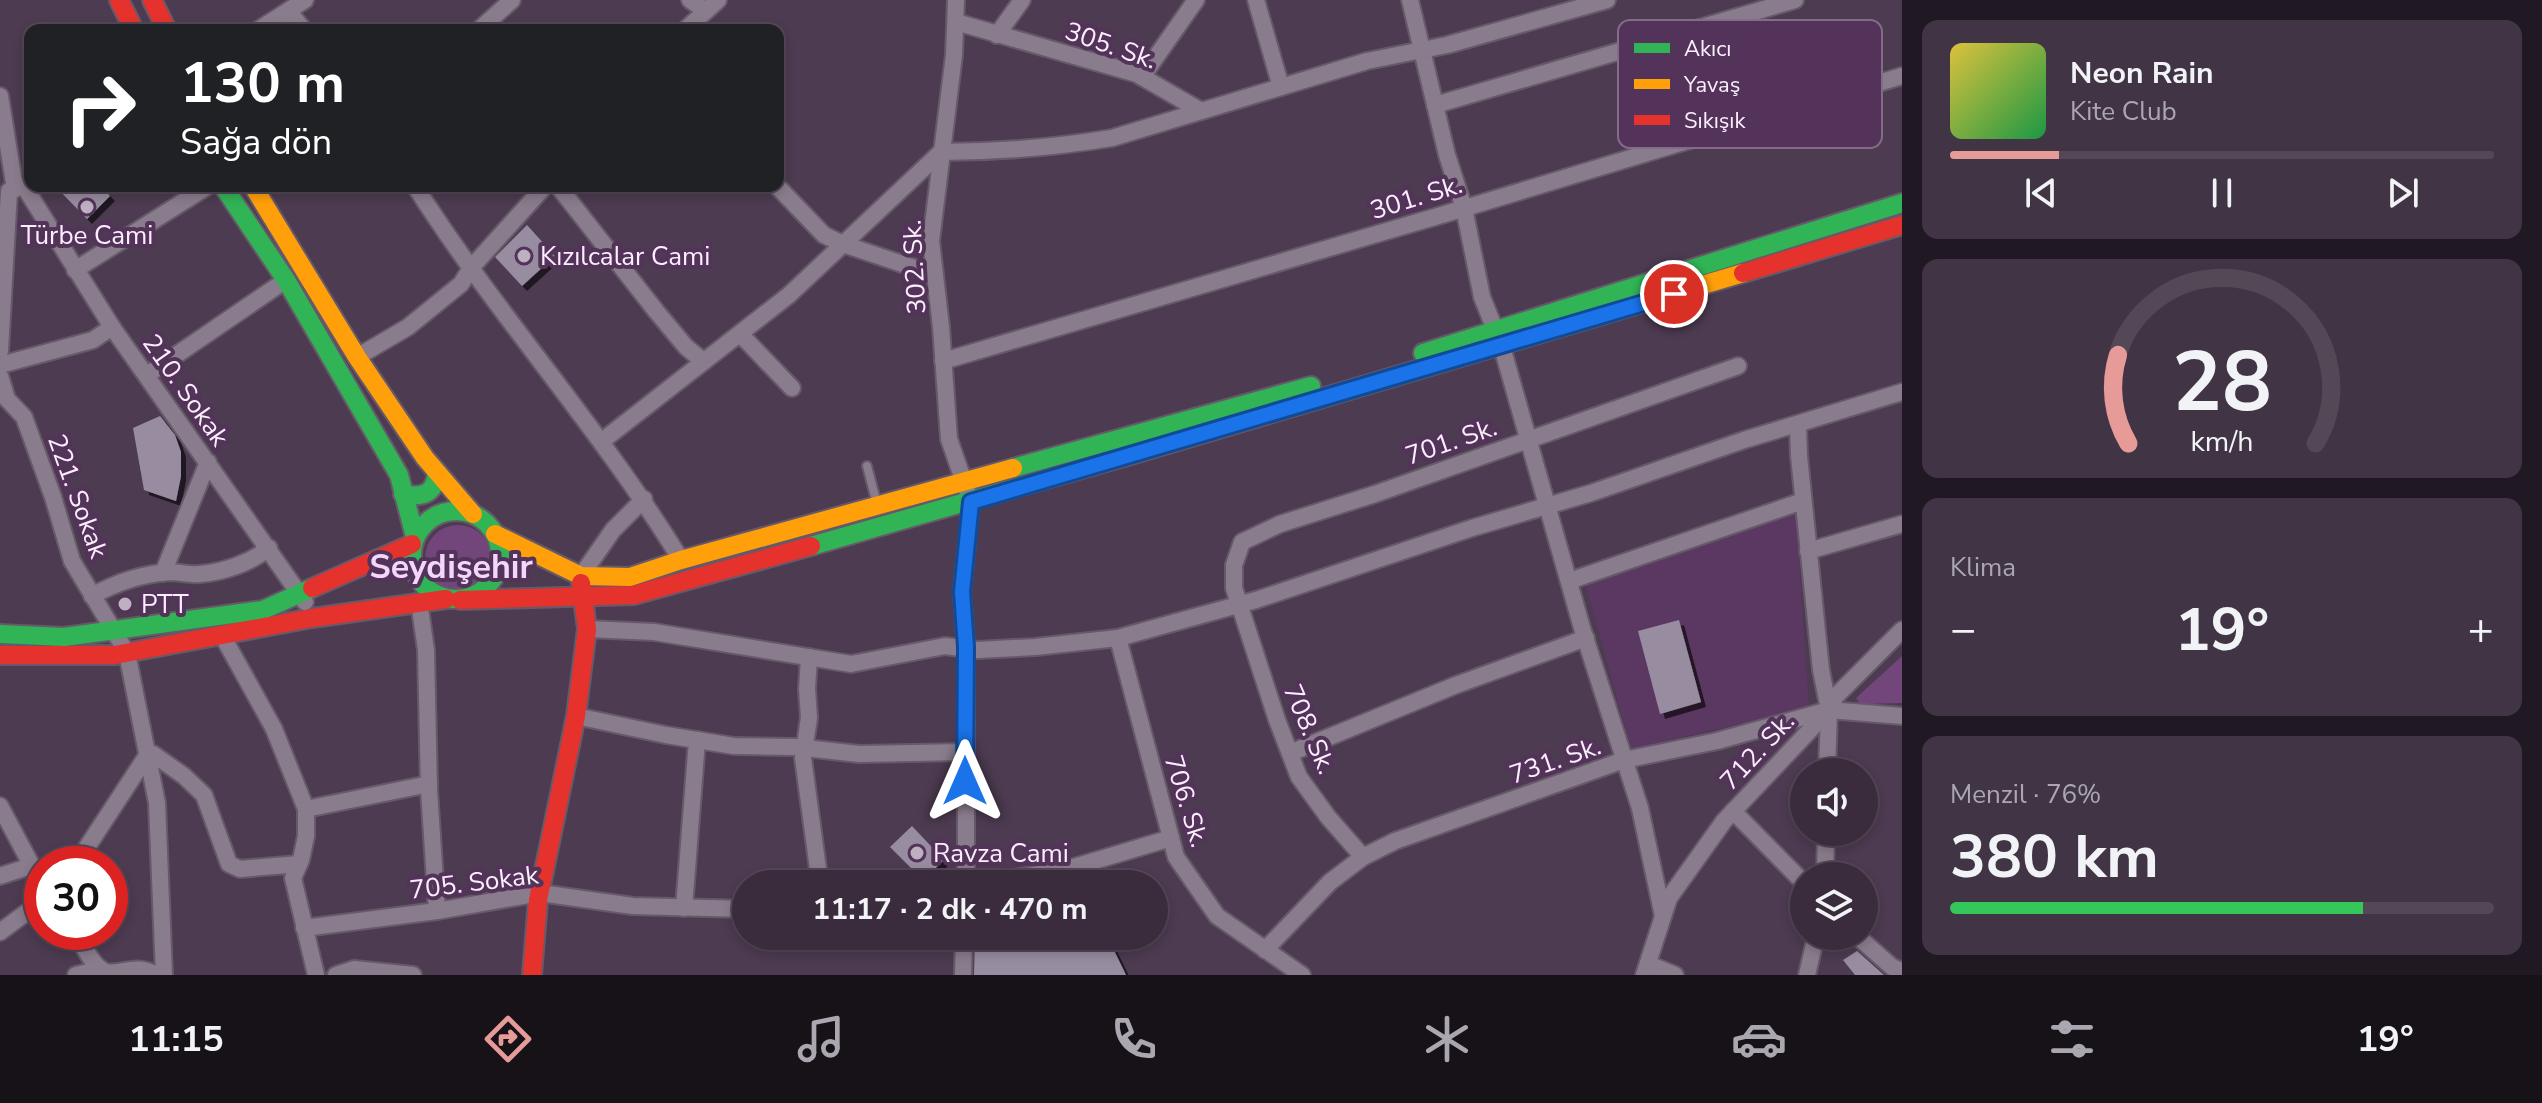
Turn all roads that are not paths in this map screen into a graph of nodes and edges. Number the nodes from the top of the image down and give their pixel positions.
1 (119, 0) edge
2 (152, 0) edge
3 (305, 0) edge
4 (512, 0) edge
5 (690, 0) edge
6 (956, 0) edge
7 (1022, 0) edge
8 (1196, 0) edge
9 (1256, 0) edge
10 (1410, 0) edge
11 (1607, 0) edge
12 (1795, 0) edge
13 (1580, 4) edge
14 (712, 6) edge
15 (288, 11) junction
16 (1726, 20) edge
17 (956, 22) junction
18 (131, 24) edge
19 (164, 24) edge
20 (267, 24) edge
21 (299, 24) edge
22 (486, 24) edge
23 (692, 24) edge
24 (997, 35) junction
25 (1422, 49) junction
26 (1618, 52) edge
27 (1902, 76) edge
28 (1142, 77) junction
29 (1882, 82) edge
30 (1281, 87) junction
31 (0, 96) edge
32 (1435, 105) junction
33 (1201, 111) junction
34 (1663, 148) edge
35 (941, 152) junction
36 (16, 189) edge
37 (198, 192) edge
38 (227, 192) edge
39 (257, 192) edge
40 (419, 192) edge
41 (540, 192) edge
42 (563, 192) edge
43 (783, 192) edge
44 (1902, 203) edge
45 (1464, 208) junction
46 (1902, 225) edge
47 (843, 244) junction
48 (471, 268) junction
49 (75, 270) junction
50 (935, 275) junction
51 (286, 280) junction
52 (112, 327) junction
53 (744, 338) junction
54 (1498, 339) junction
55 (0, 351) edge
56 (357, 357) junction
57 (703, 361) junction
58 (943, 361) junction
59 (0, 365) edge
60 (1738, 366) dead end
61 (147, 375) junction
62 (0, 376) edge
63 (792, 388) dead end
64 (1902, 392) edge
65 (4, 400) edge
66 (1798, 425) junction
67 (1528, 440) junction
68 (603, 443) junction
69 (208, 462) junction
70 (867, 466) dead end
71 (437, 472) junction
72 (966, 482) junction
73 (403, 494) junction
74 (644, 499) junction
75 (1803, 501) junction
76 (971, 502) junction
77 (878, 506) junction
78 (1547, 506) junction
79 (473, 514) junction
80 (1902, 524) edge
81 (495, 534) junction
82 (414, 540) junction
83 (269, 548) junction
84 (1808, 551) junction
85 (681, 560) junction
86 (524, 562) junction
87 (163, 573) junction
88 (581, 576) junction
89 (1569, 581) junction
90 (302, 595) junction
91 (92, 596) junction
92 (582, 598) junction
93 (453, 599) junction
94 (516, 599) junction
95 (419, 602) junction
96 (1240, 605) junction
97 (312, 618) junction
98 (587, 629) junction
99 (1902, 630) edge
100 (115, 631) junction
101 (0, 634) edge
102 (222, 635) junction
103 (1118, 638) junction
104 (1586, 638) junction
105 (966, 647) junction
106 (127, 653) junction
107 (0, 655) edge
108 (809, 657) junction
109 (1829, 710) junction
110 (576, 716) junction
111 (1902, 716) edge
112 (697, 740) junction
113 (805, 748) junction
114 (965, 752) junction
115 (1290, 753) junction
116 (148, 754) junction
117 (1827, 758) edge
118 (1624, 760) junction
119 (429, 784) junction
120 (0, 806) edge
121 (306, 809) junction
122 (1733, 811) junction
123 (1171, 838) junction
124 (88, 846) edge
125 (24, 852) edge
126 (1363, 857) junction
127 (299, 864) junction
128 (24, 868) edge
129 (1790, 869) edge
130 (819, 870) edge
131 (966, 870) edge
132 (1064, 870) edge
133 (0, 876) edge
134 (540, 893) junction
135 (684, 908) junction
136 (732, 909) edge
137 (437, 911) junction
138 (24, 914) edge
139 (1663, 916) junction
140 (304, 928) junction
141 (0, 932) edge
142 (88, 950) edge
143 (964, 950) edge
144 (1265, 950) junction
145 (1813, 950) edge
146 (1873, 950) edge
147 (101, 969) junction
148 (1646, 970) edge
149 (1902, 971) edge
150 (354, 972) edge
151 (76, 975) edge
152 (156, 975) edge
153 (164, 975) edge
154 (316, 975) edge
155 (336, 975) edge
156 (413, 975) edge
157 (532, 975) edge
158 (963, 975) edge
159 (1302, 975) edge
160 (1675, 975) edge
161 (1807, 975) edge

1 - 18 main road
2 - 19 main road
3 - 15 street
4 - 22 street
5 - 14 street
6 - 17 street, 302. Sk.
7 - 24 street
8 - 28 street
9 - 30 street
10 - 25 street
11 - 13 street
12 - 16 street
13 - 25 street
14 - 23 street
15 - 20 street
15 - 21 street
17 - 24 street, 305. Sk.
17 - 35 street, 302. Sk.
24 - 28 street, 305. Sk.
25 - 30 street
25 - 32 street
26 - 32 street
27 - 29 street, 301. Sk.
28 - 33 street, 305. Sk.
30 - 33 street
31 - 36 street
32 - 45 street
33 - 35 street
34 - 45 street, 301. Sk.
35 - 47 street
35 - 50 street, 302. Sk.
36 - 49 street, 210. Sokak
36 - 55 street
37 - 49 street
38 - 51 main road
39 - 56 main road
40 - 48 street
41 - 48 street
42 - 57 street
43 - 47 street
44 - 54 main road
45 - 54 street
45 - 58 street, 301. Sk.
46 - 54 main road
47 - 50 street
47 - 53 street
47 - 57 street
48 - 56 street
48 - 68 street
49 - 52 street, 210. Sokak
50 - 58 street, 302. Sk.
51 - 61 street
51 - 73 main road
52 - 59 street
52 - 61 street, 210. Sokak
53 - 63 street
53 - 68 street
54 - 67 street
54 - 72 main road
54 - 76 main road
56 - 71 main road
57 - 68 street
58 - 72 street, 302. Sk.
60 - 67 street, 701. Sk.
61 - 69 street, 210. Sokak
62 - 65 street, 221. Sokak
64 - 66 street
65 - 91 street, 221. Sokak
66 - 75 street
66 - 78 street
67 - 78 street
67 - 96 street, 701. Sk.
68 - 74 street
69 - 83 street, 210. Sokak
69 - 87 street
70 - 77 lane
71 - 73 main road
71 - 79 main road
72 - 76 street, 302. Sk.
72 - 77 main road
73 - 82 main road
74 - 85 street
74 - 88 street
75 - 84 street
75 - 89 street
76 - 92 main road
76 - 105 street, 302. Sk.
77 - 85 main road
78 - 89 street
78 - 96 street
79 - 81 main road
79 - 82 main road
80 - 84 street
81 - 86 main road
81 - 93 main road
82 - 90 main road
82 - 93 main road
83 - 87 street
83 - 90 street, 210. Sokak
84 - 109 street
85 - 88 main road
86 - 88 main road
86 - 94 main road
87 - 91 street
88 - 92 main road
89 - 104 street
90 - 97 street, 210. Sokak
90 - 100 main road
91 - 100 street, 221. Sokak
92 - 94 main road
92 - 98 main road
93 - 94 main road
93 - 95 main road
95 - 97 main road
95 - 119 street
96 - 103 street
96 - 115 street, 708. Sk.
97 - 102 main road
98 - 108 street
98 - 110 main road
99 - 109 street, 712. Sk.
100 - 101 main road
100 - 106 street, 221. Sokak
102 - 106 main road
102 - 121 street
103 - 105 street
103 - 123 street, 706. Sk.
104 - 115 street
104 - 118 street
105 - 108 street
105 - 114 street, 302. Sk.
106 - 107 main road
106 - 116 street, 221. Sokak
108 - 113 street
109 - 111 street, 731. Sk.
109 - 117 street
109 - 118 street, 731. Sk.
109 - 122 street, 712. Sk.
110 - 112 street
110 - 134 main road
112 - 113 street
112 - 135 street
113 - 114 street
113 - 130 street
114 - 131 street, 302. Sk.
115 - 126 street, 708. Sk.
116 - 124 street
116 - 127 street
116 - 153 street, 221. Sokak
118 - 126 street, 731. Sk.
118 - 139 street
119 - 121 street
119 - 137 street
120 - 125 street
121 - 127 street
122 - 129 street
122 - 139 street, 712. Sk.
123 - 132 street
123 - 144 street, 706. Sk.
126 - 144 street, 731. Sk.
127 - 140 street
128 - 133 street
134 - 135 street, 705. Sokak
134 - 137 street, 705. Sokak
134 - 157 main road
135 - 136 street, 705. Sokak
137 - 140 street, 705. Sokak
138 - 141 street
139 - 148 street, 712. Sk.
140 - 154 street
142 - 147 street
143 - 158 street
144 - 159 street, 706. Sk.
145 - 161 street
146 - 149 street
147 - 151 street
147 - 152 street
148 - 160 street
150 - 155 street
150 - 156 street

